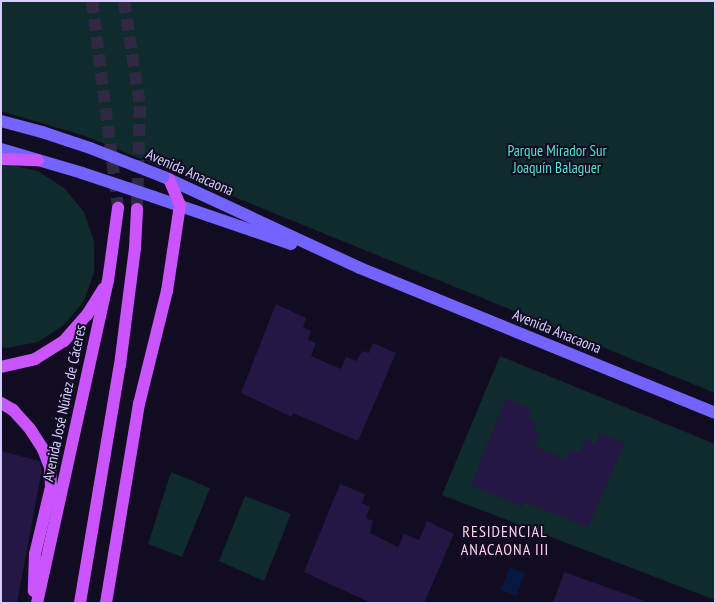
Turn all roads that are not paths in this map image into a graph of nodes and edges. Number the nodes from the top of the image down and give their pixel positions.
1 (1, 121) edge
2 (1, 149) edge
3 (1, 159) edge
4 (38, 160) junction
5 (166, 178) junction
6 (180, 205) junction
7 (118, 208) tunnel mouth
8 (137, 209) tunnel mouth
9 (360, 268) junction
10 (108, 280) junction
11 (1, 367) edge
12 (1, 403) edge
13 (715, 413) edge
14 (36, 603) edge
15 (80, 603) edge
16 (106, 603) edge

1 - 5 main road, Avenida Anacaona, bridge
2 - 4 main road, Avenida Anacaona
3 - 4 main road
4 - 6 main road, Avenida Anacaona, bridge
5 - 6 main road
5 - 9 main road, Avenida Anacaona
6 - 9 main road, Avenida Anacaona
6 - 16 main road
7 - 10 main road, Avenida José Núñez de Cáceres
8 - 15 main road
9 - 13 main road, Avenida Anacaona
10 - 11 main road
10 - 14 main road, Avenida José Núñez de Cáceres
12 - 14 main road

